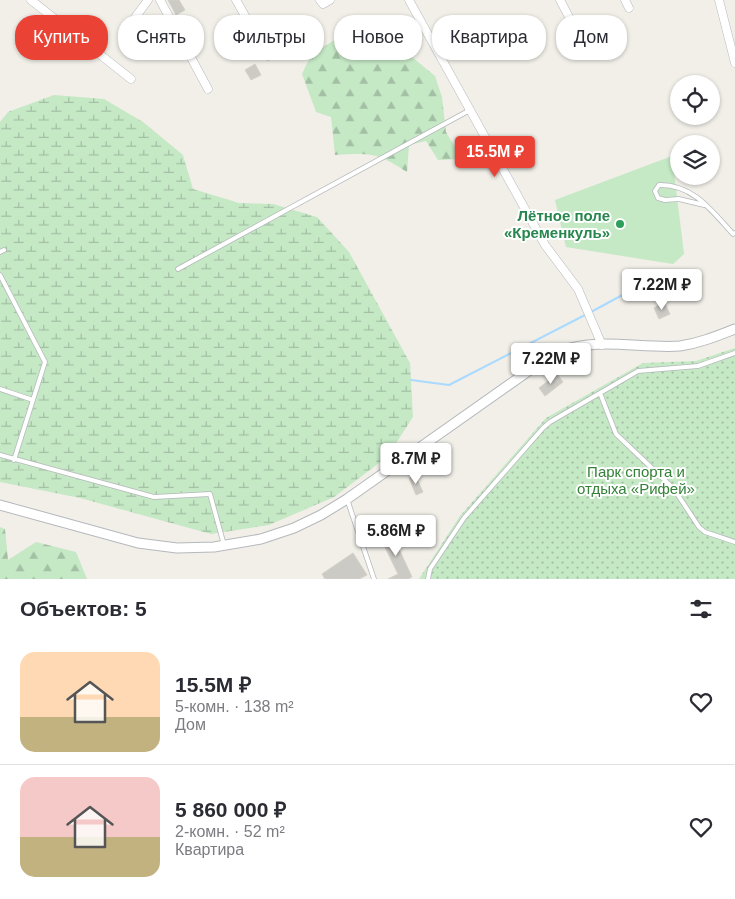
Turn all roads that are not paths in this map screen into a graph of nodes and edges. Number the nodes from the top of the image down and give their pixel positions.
1 (31, 0) edge
2 (148, 0) edge
3 (160, 0) edge
4 (236, 0) edge
5 (320, 0) edge
6 (330, 0) edge
7 (409, 0) edge
8 (560, 0) edge
9 (625, 0) edge
10 (719, 0) edge
11 (629, 8) dead end
12 (137, 15) edge
13 (245, 15) edge
14 (568, 15) edge
15 (735, 64) edge
16 (131, 79) dead end
17 (208, 89) dead end
18 (470, 110) junction
19 (704, 205) junction
20 (735, 233) edge
21 (178, 269) dead end
22 (0, 275) edge
23 (735, 328) edge
24 (602, 345) junction
25 (735, 353) edge
26 (0, 390) edge
27 (600, 393) junction
28 (33, 400) junction
29 (0, 455) edge
30 (14, 460) junction
31 (347, 499) junction
32 (0, 505) edge
33 (735, 542) edge
34 (224, 545) junction
35 (374, 579) edge
36 (428, 579) edge

1 - 16 street
2 - 12 street
3 - 17 street
4 - 13 street
5 - 6 street
7 - 18 street
8 - 14 street
9 - 11 street
10 - 15 street
18 - 21 lane
18 - 24 street
19 - 19 lane
19 - 20 lane
22 - 28 lane
23 - 24 street
24 - 31 street
25 - 27 lane
26 - 28 lane
27 - 33 lane
27 - 36 lane
28 - 30 lane
29 - 30 lane
30 - 34 lane
31 - 34 street
31 - 35 lane
32 - 34 street

